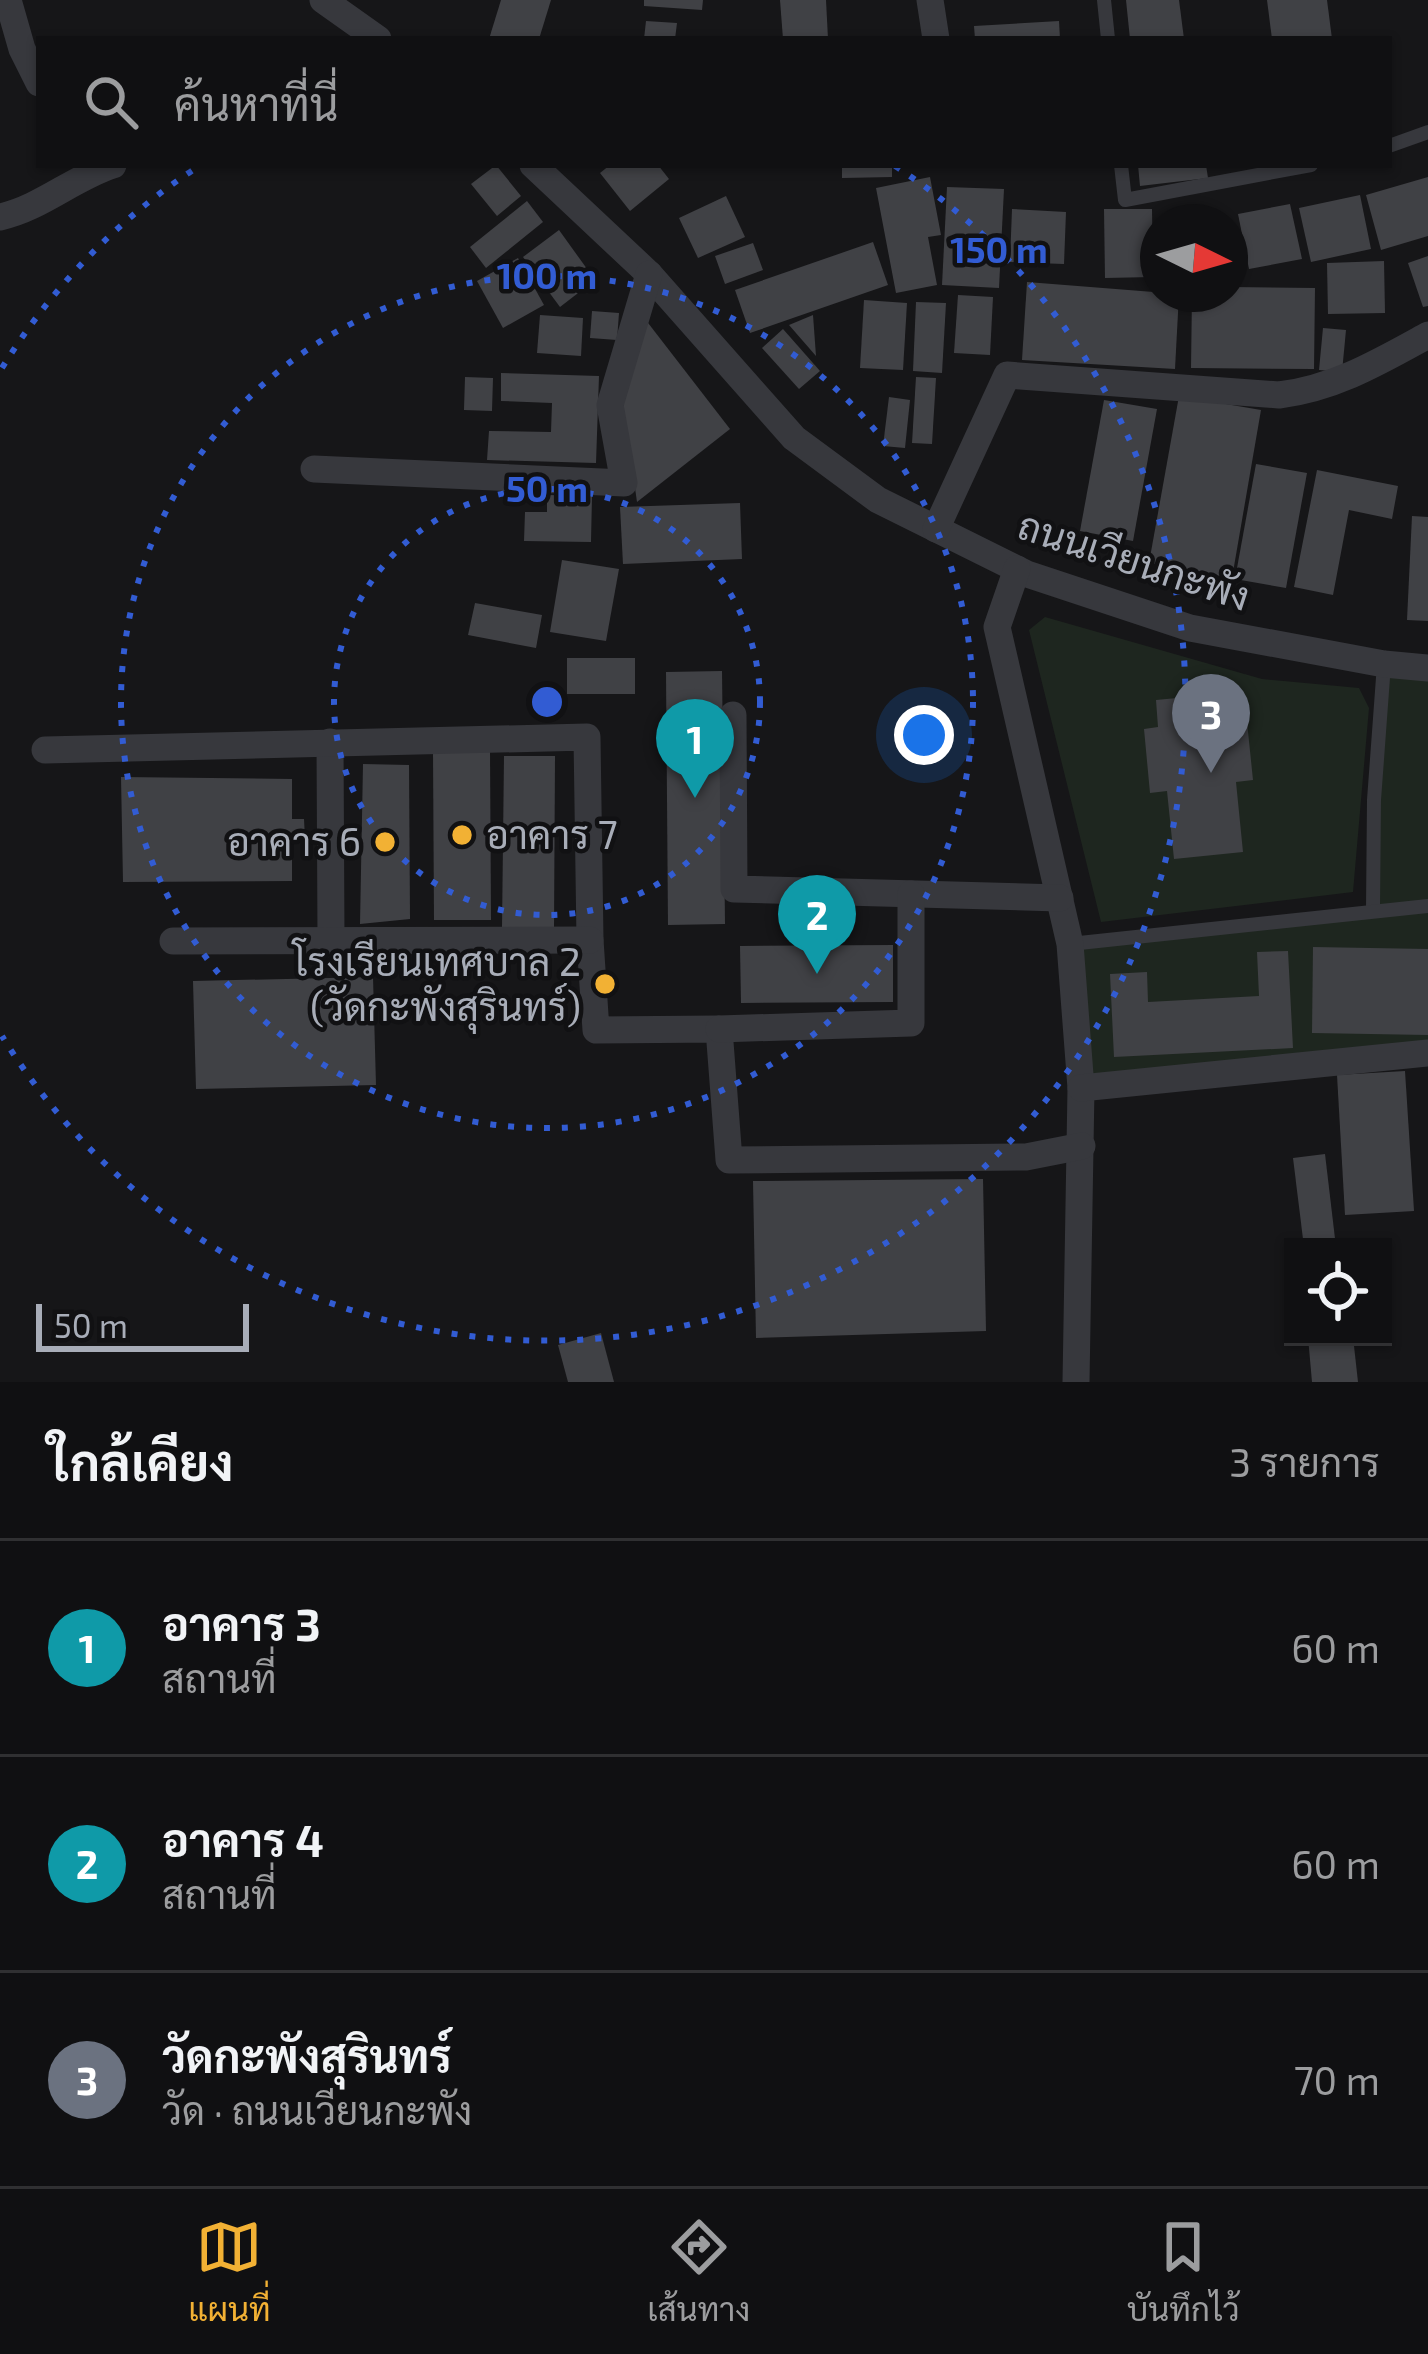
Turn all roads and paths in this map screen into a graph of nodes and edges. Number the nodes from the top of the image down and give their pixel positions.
1 (8, 0) edge
2 (323, 0) edge
3 (929, 0) edge
4 (1105, 0) edge
5 (368, 22) edge
6 (936, 36) edge
7 (1108, 36) edge
8 (36, 77) edge
9 (1428, 132) edge
10 (1392, 145) edge
11 (536, 168) edge
12 (1121, 168) edge
13 (1295, 168) edge
14 (82, 170) edge
15 (0, 218) edge
16 (650, 274) junction
17 (1428, 334) edge
18 (314, 469) dead end
19 (936, 529) junction
20 (1017, 569) junction
21 (1384, 664) junction
22 (1428, 668) edge
23 (733, 715) dead end
24 (330, 742) junction
25 (45, 750) dead end
26 (911, 894) junction
27 (1060, 898) junction
28 (1428, 906) edge
29 (1373, 908) junction
30 (331, 938) junction
31 (590, 940) junction
32 (173, 941) dead end
33 (1070, 944) junction
34 (719, 1029) junction
35 (1428, 1053) edge
36 (1081, 1088) junction
37 (1082, 1146) junction
38 (1076, 1382) edge

1 - 8 street
2 - 5 street
3 - 6 street
4 - 7 lane
9 - 10 lane
11 - 16 street, ถนนเวียนกะพัง
12 - 13 lane
14 - 15 street
16 - 18 street
16 - 19 street, ถนนเวียนกะพัง
17 - 19 street
19 - 20 street, ถนนเวียนกะพัง
20 - 21 street, ถนนเวียนกะพัง
20 - 27 street
21 - 22 street, ถนนเวียนกะพัง
21 - 29 lane
23 - 26 street
24 - 25 street
24 - 30 street
24 - 31 street
26 - 27 street
26 - 34 street
27 - 33 street
28 - 29 lane
29 - 33 lane
30 - 31 street
30 - 32 street
31 - 34 street
33 - 36 street
34 - 37 street
35 - 36 street
36 - 37 street
37 - 38 street

